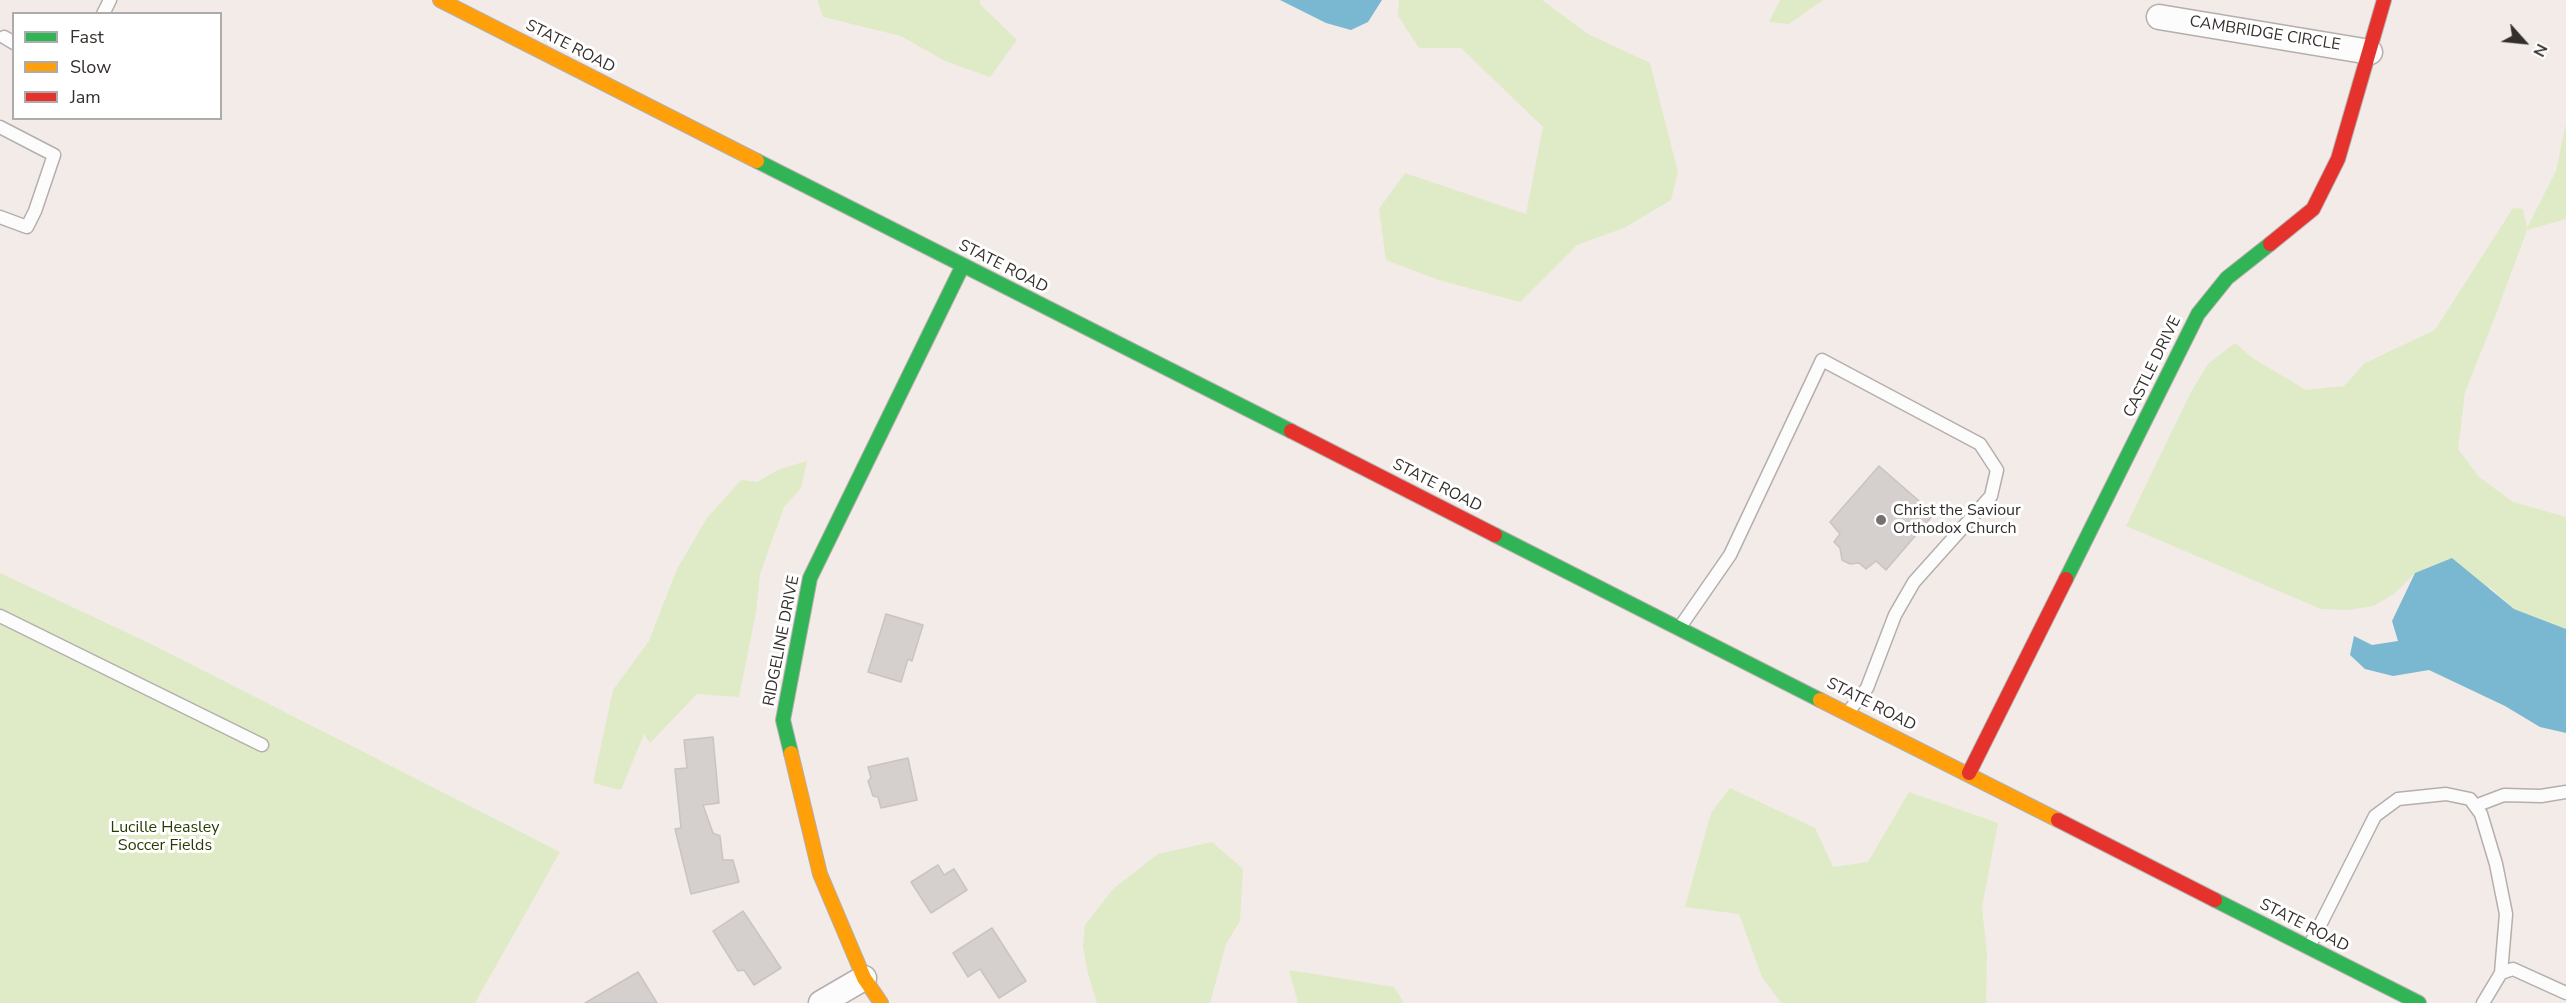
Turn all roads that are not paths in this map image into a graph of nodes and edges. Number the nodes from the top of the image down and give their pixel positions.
1 (440, 0) edge
2 (2384, 0) edge
3 (2159, 17) dead end
4 (2370, 52) junction
5 (0, 127) edge
6 (0, 217) edge
7 (963, 265) junction
8 (0, 616) edge
9 (1680, 627) junction
10 (1848, 712) junction
11 (262, 745) dead end
12 (1969, 773) junction
13 (2566, 792) edge
14 (2475, 806) junction
15 (2309, 947) junction
16 (2500, 973) junction
17 (864, 978) junction
18 (2566, 993) edge
19 (821, 1003) edge
20 (881, 1003) edge
21 (2419, 1003) edge
22 (2483, 1003) edge

1 - 7 main road, STATE ROAD
2 - 4 main road, CASTLE DRIVE
3 - 4 street, CAMBRIDGE CIRCLE
4 - 12 main road, CASTLE DRIVE
5 - 6 lane
7 - 9 main road, STATE ROAD
7 - 17 main road, RIDGELINE DRIVE
8 - 11 lane
9 - 10 main road, STATE ROAD
9 - 10 lane
10 - 12 main road, STATE ROAD
12 - 15 main road, STATE ROAD
13 - 14 lane
14 - 15 lane
14 - 16 lane
15 - 21 main road, STATE ROAD
16 - 18 lane
16 - 22 lane
17 - 19 street
17 - 20 main road, RIDGELINE DRIVE

